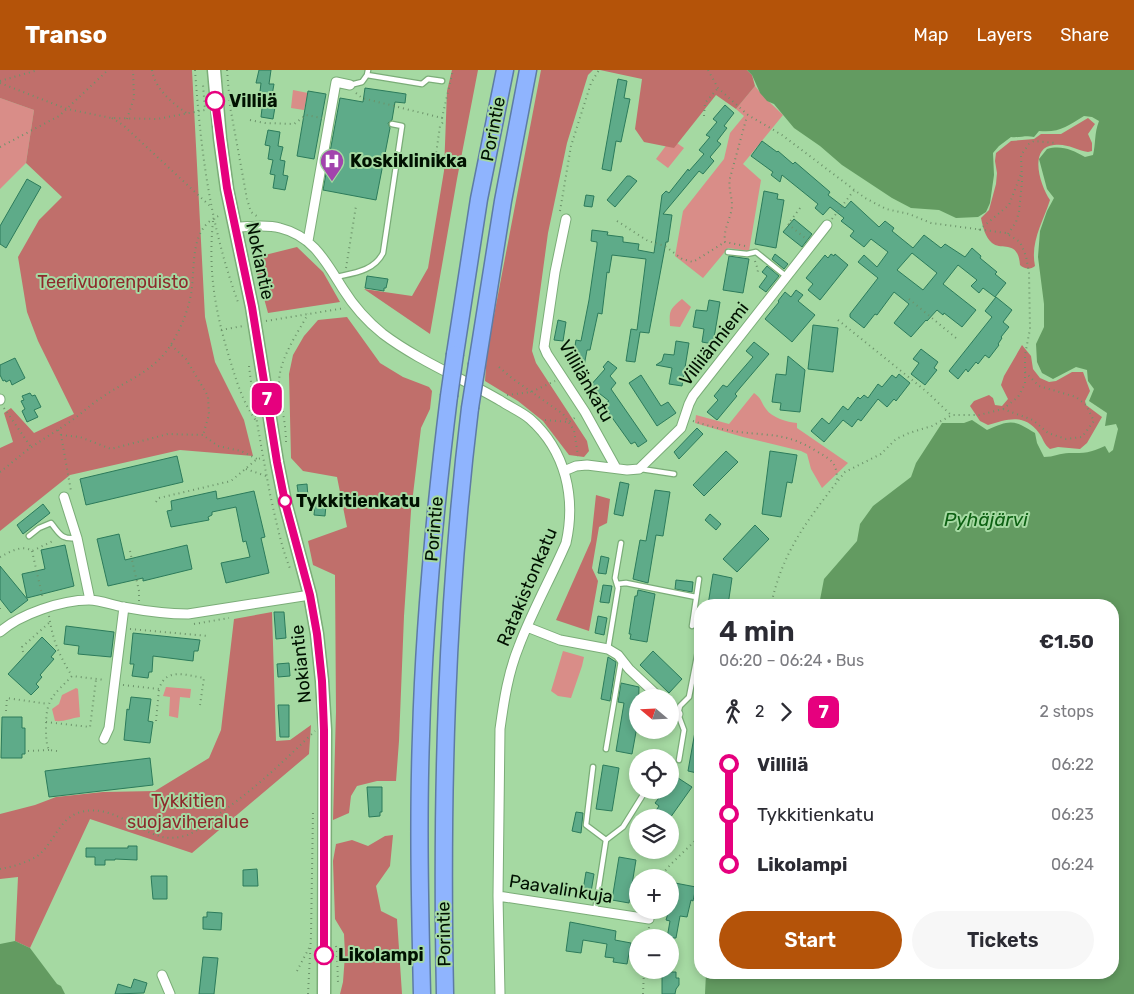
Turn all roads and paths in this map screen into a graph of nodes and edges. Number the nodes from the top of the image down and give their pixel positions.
1 (38, 70) edge
2 (108, 70) edge
3 (133, 70) edge
4 (152, 70) edge
5 (195, 70) edge
6 (214, 70) edge
7 (227, 70) edge
8 (453, 70) edge
9 (505, 70) edge
10 (528, 70) edge
11 (599, 70) edge
12 (708, 70) edge
13 (367, 72) edge
14 (442, 81) dead end
15 (0, 82) edge
16 (203, 85) dead end
17 (350, 85) junction
18 (718, 88) junction
19 (68, 109) junction
20 (197, 112) junction
21 (188, 114) junction
22 (748, 115) junction
23 (704, 116) dead end
24 (111, 118) junction
25 (442, 118) junction
26 (329, 119) junction
27 (127, 120) junction
28 (250, 120) dead end
29 (392, 124) dead end
30 (1055, 143) dead end
31 (0, 147) edge
32 (435, 161) dead end
33 (1022, 171) junction
34 (855, 189) junction
35 (210, 206) junction
36 (356, 206) dead end
37 (800, 208) dead end
38 (232, 212) junction
39 (213, 218) junction
40 (260, 218) dead end
41 (566, 219) joint
42 (617, 221) dead end
43 (827, 225) joint
44 (235, 227) junction
45 (979, 230) junction
46 (1008, 234) junction
47 (308, 241) junction
48 (725, 242) junction
49 (813, 244) junction
50 (728, 252) dead end
51 (756, 252) junction
52 (747, 254) junction
53 (757, 275) dead end
54 (340, 276) junction
55 (787, 277) junction
56 (909, 299) dead end
57 (354, 304) junction
58 (240, 306) dead end
59 (308, 314) junction
60 (838, 320) dead end
61 (264, 322) dead end
62 (245, 323) dead end
63 (243, 326) dead end
64 (220, 330) junction
65 (248, 331) dead end
66 (956, 338) dead end
67 (171, 344) junction
68 (249, 365) dead end
69 (499, 367) dead end
70 (1025, 372) junction
71 (560, 374) junction
72 (531, 392) junction
73 (0, 400) edge
74 (510, 400) dead end
75 (1004, 409) junction
76 (585, 412) junction
77 (952, 415) junction
78 (685, 419) junction
79 (541, 420) dead end
80 (569, 422) junction
81 (258, 424) junction
82 (58, 430) junction
83 (61, 435) junction
84 (203, 435) junction
85 (31, 447) junction
86 (270, 456) junction
87 (257, 459) junction
88 (576, 466) junction
89 (616, 468) junction
90 (246, 469) junction
91 (639, 469) junction
92 (564, 471) junction
93 (0, 472) edge
94 (674, 474) dead end
95 (266, 476) junction
96 (836, 482) junction
97 (68, 496) joint
98 (156, 502) dead end
99 (29, 536) dead end
100 (62, 537) junction
101 (77, 538) junction
102 (621, 543) dead end
103 (32, 551) junction
104 (130, 551) dead end
105 (0, 557) edge
106 (700, 579) dead end
107 (617, 584) junction
108 (305, 595) junction
109 (696, 597) joint
110 (773, 599) edge
111 (90, 600) junction
112 (139, 600) dead end
113 (124, 607) junction
114 (46, 612) junction
115 (694, 612) edge
116 (50, 622) junction
117 (692, 626) dead end
118 (527, 627) junction
119 (127, 628) dead end
120 (0, 632) edge
121 (208, 636) dead end
122 (608, 649) junction
123 (24, 652) dead end
124 (621, 659) junction
125 (694, 672) edge
126 (72, 676) junction
127 (96, 679) junction
128 (118, 683) junction
129 (158, 689) junction
130 (650, 689) edge
131 (48, 704) junction
132 (200, 705) dead end
133 (679, 710) edge
134 (6, 711) dead end
135 (679, 717) edge
136 (156, 721) dead end
137 (46, 722) junction
138 (104, 740) dead end
139 (316, 740) dead end
140 (606, 749) dead end
141 (49, 750) junction
142 (28, 751) dead end
143 (57, 751) dead end
144 (679, 760) dead end
145 (593, 767) dead end
146 (641, 799) edge
147 (313, 808) dead end
148 (606, 840) junction
149 (694, 842) edge
150 (0, 869) edge
151 (667, 869) edge
152 (498, 896) junction
153 (595, 911) junction
154 (629, 916) edge
155 (310, 946) junction
156 (337, 952) dead end
157 (297, 971) dead end
158 (162, 975) dead end
159 (644, 979) edge
160 (338, 983) dead end
161 (170, 994) edge
162 (308, 994) edge
163 (324, 994) edge
164 (422, 994) edge
165 (445, 994) edge
166 (500, 994) edge
167 (643, 994) edge

1 - 15 path
2 - 19 path
3 - 27 path
4 - 21 path
5 - 20 path
6 - 38 main road, Nokiantie
7 - 40 path
8 - 25 path
9 - 164 highway, Porintie, bridge
10 - 165 highway, Porintie, bridge
11 - 41 path
12 - 18 path
13 - 14 lane
13 - 17 lane
15 - 19 path
16 - 20 path
17 - 25 path
17 - 26 street
18 - 22 path
18 - 23 path
19 - 24 path
19 - 31 path
20 - 21 path
20 - 35 path
21 - 27 path
22 - 34 path
22 - 48 path
24 - 27 path
24 - 35 path
25 - 32 path
26 - 28 path
26 - 47 street
29 - 54 lane
30 - 33 path
33 - 45 path
33 - 46 path
34 - 43 path
34 - 45 path
35 - 39 path
36 - 54 path
37 - 49 path
38 - 39 path
38 - 44 main road, Nokiantie
39 - 58 path
39 - 64 path
39 - 67 path
41 - 71 street, Villilänkatu
42 - 48 path
43 - 49 street, Villilänniemi
44 - 47 street, Ratakistonkatu
44 - 86 main road, Nokiantie
45 - 46 path
46 - 70 path
47 - 54 street, Ratakistonkatu
48 - 51 path
49 - 55 street, Villilänniemi
50 - 52 lane
51 - 52 lane
51 - 55 lane
52 - 53 path
54 - 57 street, Ratakistonkatu
55 - 78 street, Villilänniemi
56 - 66 path
57 - 59 path
57 - 92 street, Ratakistonkatu
59 - 61 path
59 - 86 path
60 - 77 path
62 - 65 path
63 - 64 path
64 - 81 path
67 - 82 path
67 - 84 path
68 - 81 path
69 - 72 path
70 - 75 path
70 - 75 path
71 - 72 path
71 - 76 street, Villilänkatu
72 - 74 path
72 - 80 path
73 - 85 path
75 - 77 path
76 - 80 path
76 - 89 street, Villilänkatu
77 - 96 path
78 - 91 street, Villilänniemi
78 - 96 path
79 - 80 path
80 - 88 path
81 - 86 path
82 - 83 path
82 - 85 path
83 - 84 path
83 - 97 path
84 - 87 path
85 - 93 path
86 - 87 path
86 - 95 path
86 - 108 main road, Nokiantie
87 - 90 path
88 - 89 street
88 - 92 street
89 - 91 street
90 - 95 path
90 - 98 path
91 - 94 lane
92 - 118 street, Ratakistonkatu
95 - 108 path
96 - 110 path
97 - 101 street
99 - 100 lane
100 - 101 lane
100 - 103 path
101 - 111 street
102 - 107 lane
103 - 105 path
103 - 114 path
104 - 112 path
106 - 109 lane
107 - 109 lane
107 - 122 lane
108 - 113 street
108 - 163 main road, Nokiantie
111 - 113 street
111 - 114 street
113 - 128 street
114 - 116 path
114 - 120 street
115 - 117 lane
116 - 123 path
116 - 126 path
118 - 122 street
118 - 152 street, Ratakistonkatu
119 - 121 path
122 - 124 street
124 - 130 street
124 - 140 lane
125 - 133 lane
126 - 127 path
126 - 131 path
127 - 128 path
127 - 137 path
128 - 129 path
128 - 138 street
129 - 132 path
129 - 136 path
131 - 134 path
131 - 137 path
135 - 144 lane
137 - 141 path
139 - 150 path
141 - 142 path
141 - 143 path
145 - 148 lane
146 - 148 lane
147 - 155 path
148 - 153 lane
149 - 151 path
152 - 153 street, Paavalinkuja
152 - 166 street, Ratakistonkatu
153 - 154 street, Paavalinkuja
155 - 157 path
155 - 162 path
156 - 160 path
158 - 161 street
159 - 167 path

